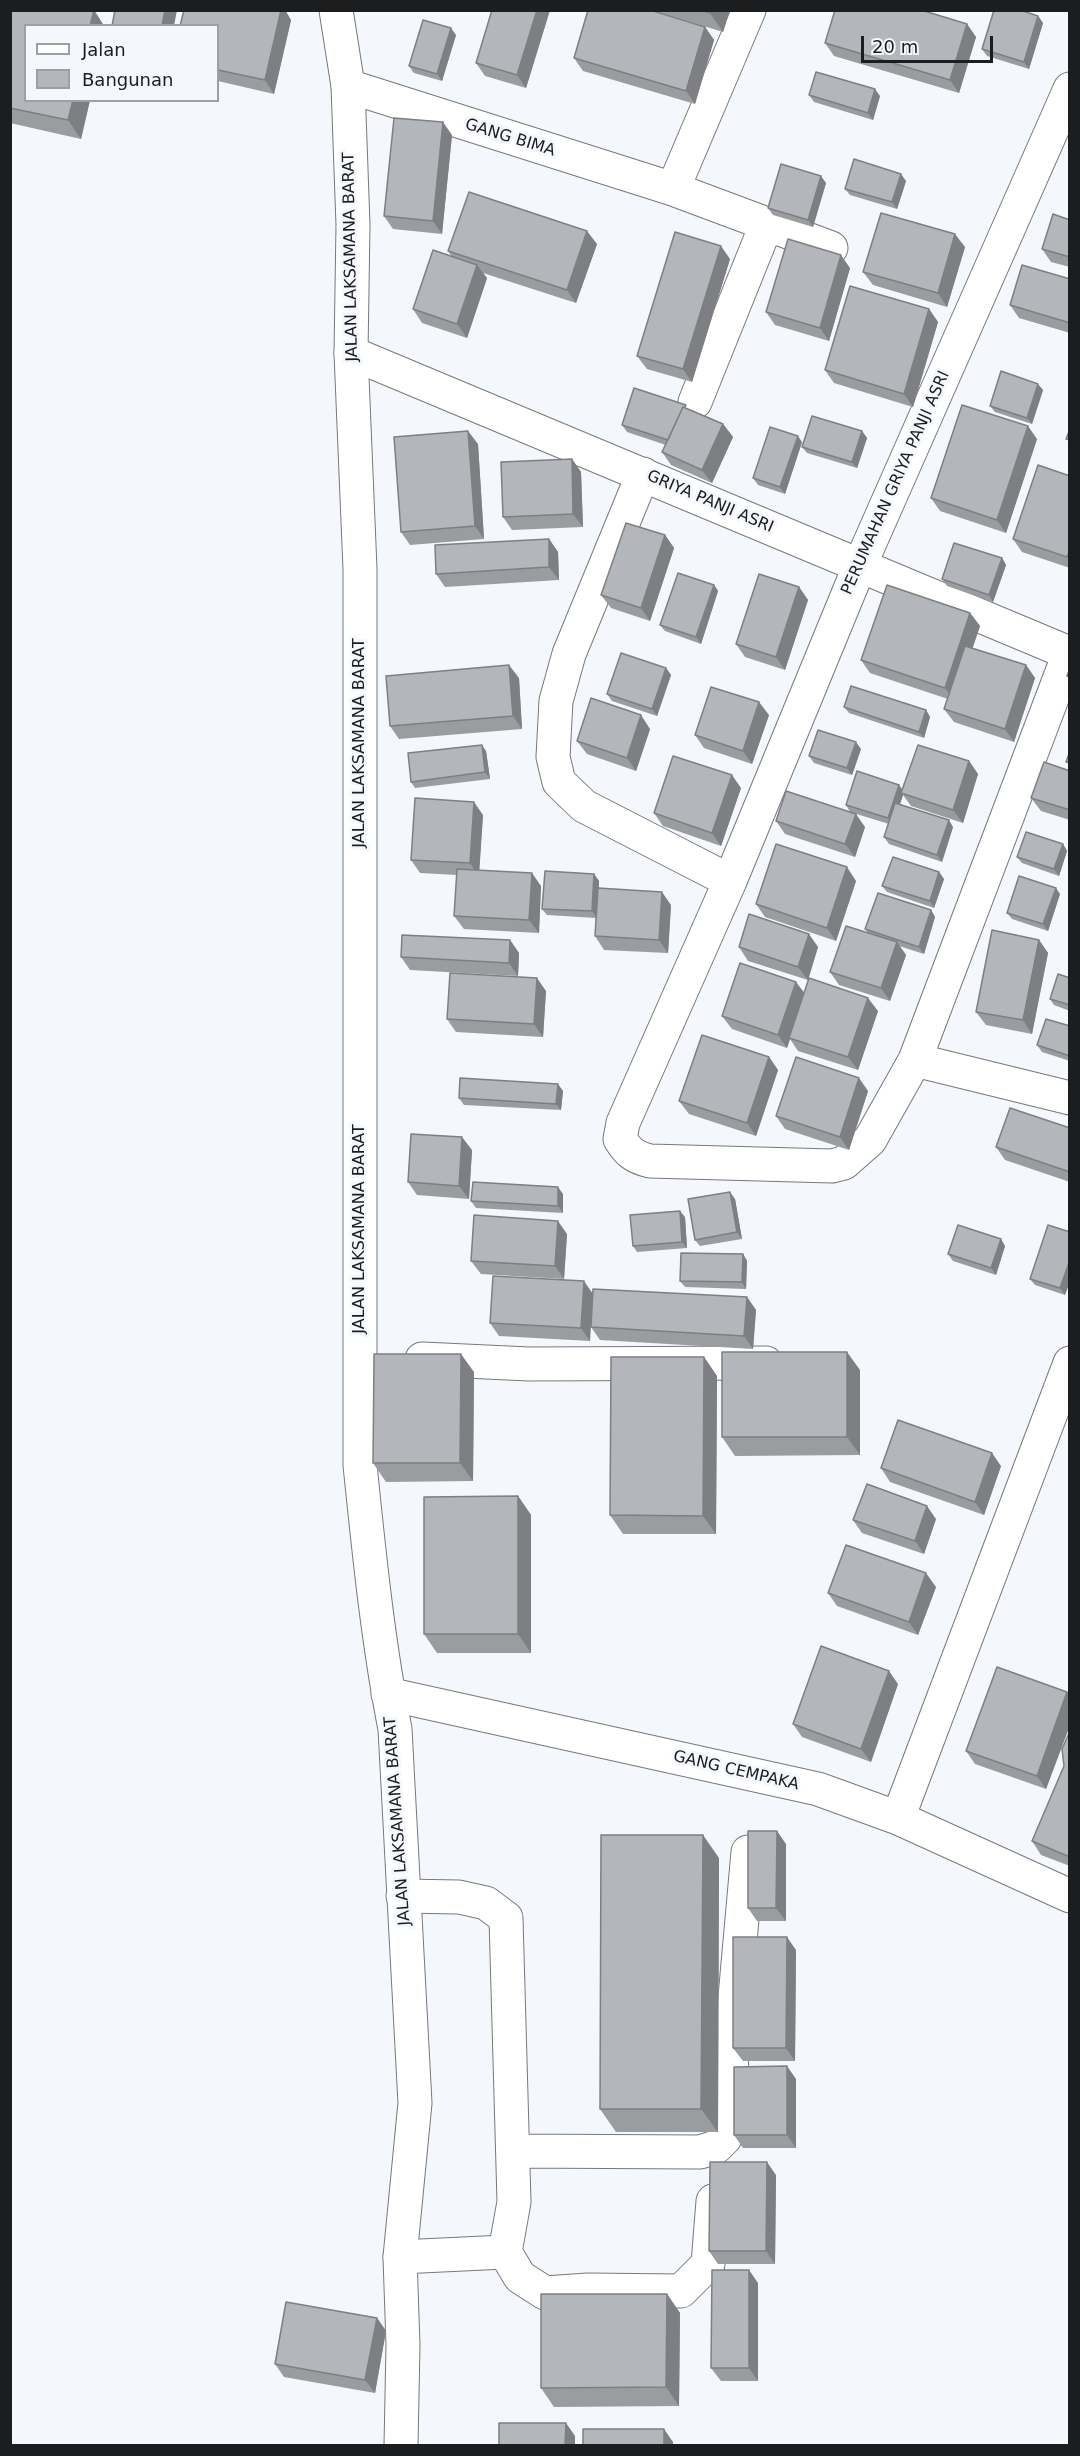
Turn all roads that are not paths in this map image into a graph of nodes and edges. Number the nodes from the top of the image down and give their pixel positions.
1 (749, 10) edge
2 (332, 11) edge
3 (348, 87) junction
4 (1070, 89) edge
5 (673, 189) junction
6 (767, 224) junction
7 (831, 248) dead end
8 (351, 353) junction
9 (695, 402) dead end
10 (643, 474) junction
11 (860, 566) junction
12 (1069, 652) edge
13 (730, 881) junction
14 (915, 1060) junction
15 (1070, 1098) edge
16 (360, 1355) junction
17 (801, 1363) edge
18 (1070, 1363) edge
19 (388, 1694) junction
20 (898, 1818) junction
21 (748, 1852) edge
22 (403, 1896) junction
23 (1070, 1896) edge
24 (716, 2147) junction
25 (513, 2151) junction
26 (506, 2253) junction
27 (400, 2258) junction
28 (401, 2445) edge

1 - 5 street
2 - 3 street, JALAN LAKSAMANA BARAT
3 - 5 street, GANG BIMA
3 - 8 street, JALAN LAKSAMANA BARAT
4 - 11 street, PERUMAHAN GRIYA PANJI ASRI
5 - 6 street, GANG BIMA
6 - 7 street, GANG BIMA
6 - 9 street
8 - 10 street, GRIYA PANJI ASRI
8 - 16 street, JALAN LAKSAMANA BARAT
10 - 11 street, GRIYA PANJI ASRI
10 - 13 street
11 - 12 street, GRIYA PANJI ASRI
11 - 13 street, PERUMAHAN GRIYA PANJI ASRI
12 - 14 street, PERUMAHAN GRIYA PANJI ASRI
13 - 14 street, PERUMAHAN GRIYA PANJI ASRI
14 - 15 street
16 - 17 street
16 - 19 street, JALAN LAKSAMANA BARAT
18 - 20 street
19 - 20 street, GANG CEMPAKA
19 - 22 street, JALAN LAKSAMANA BARAT
20 - 23 street, GANG CEMPAKA
21 - 24 street
22 - 25 street
22 - 27 street, JALAN LAKSAMANA BARAT
24 - 25 street
24 - 26 street
25 - 26 street
26 - 27 street
27 - 28 street, JALAN LAKSAMANA BARAT

